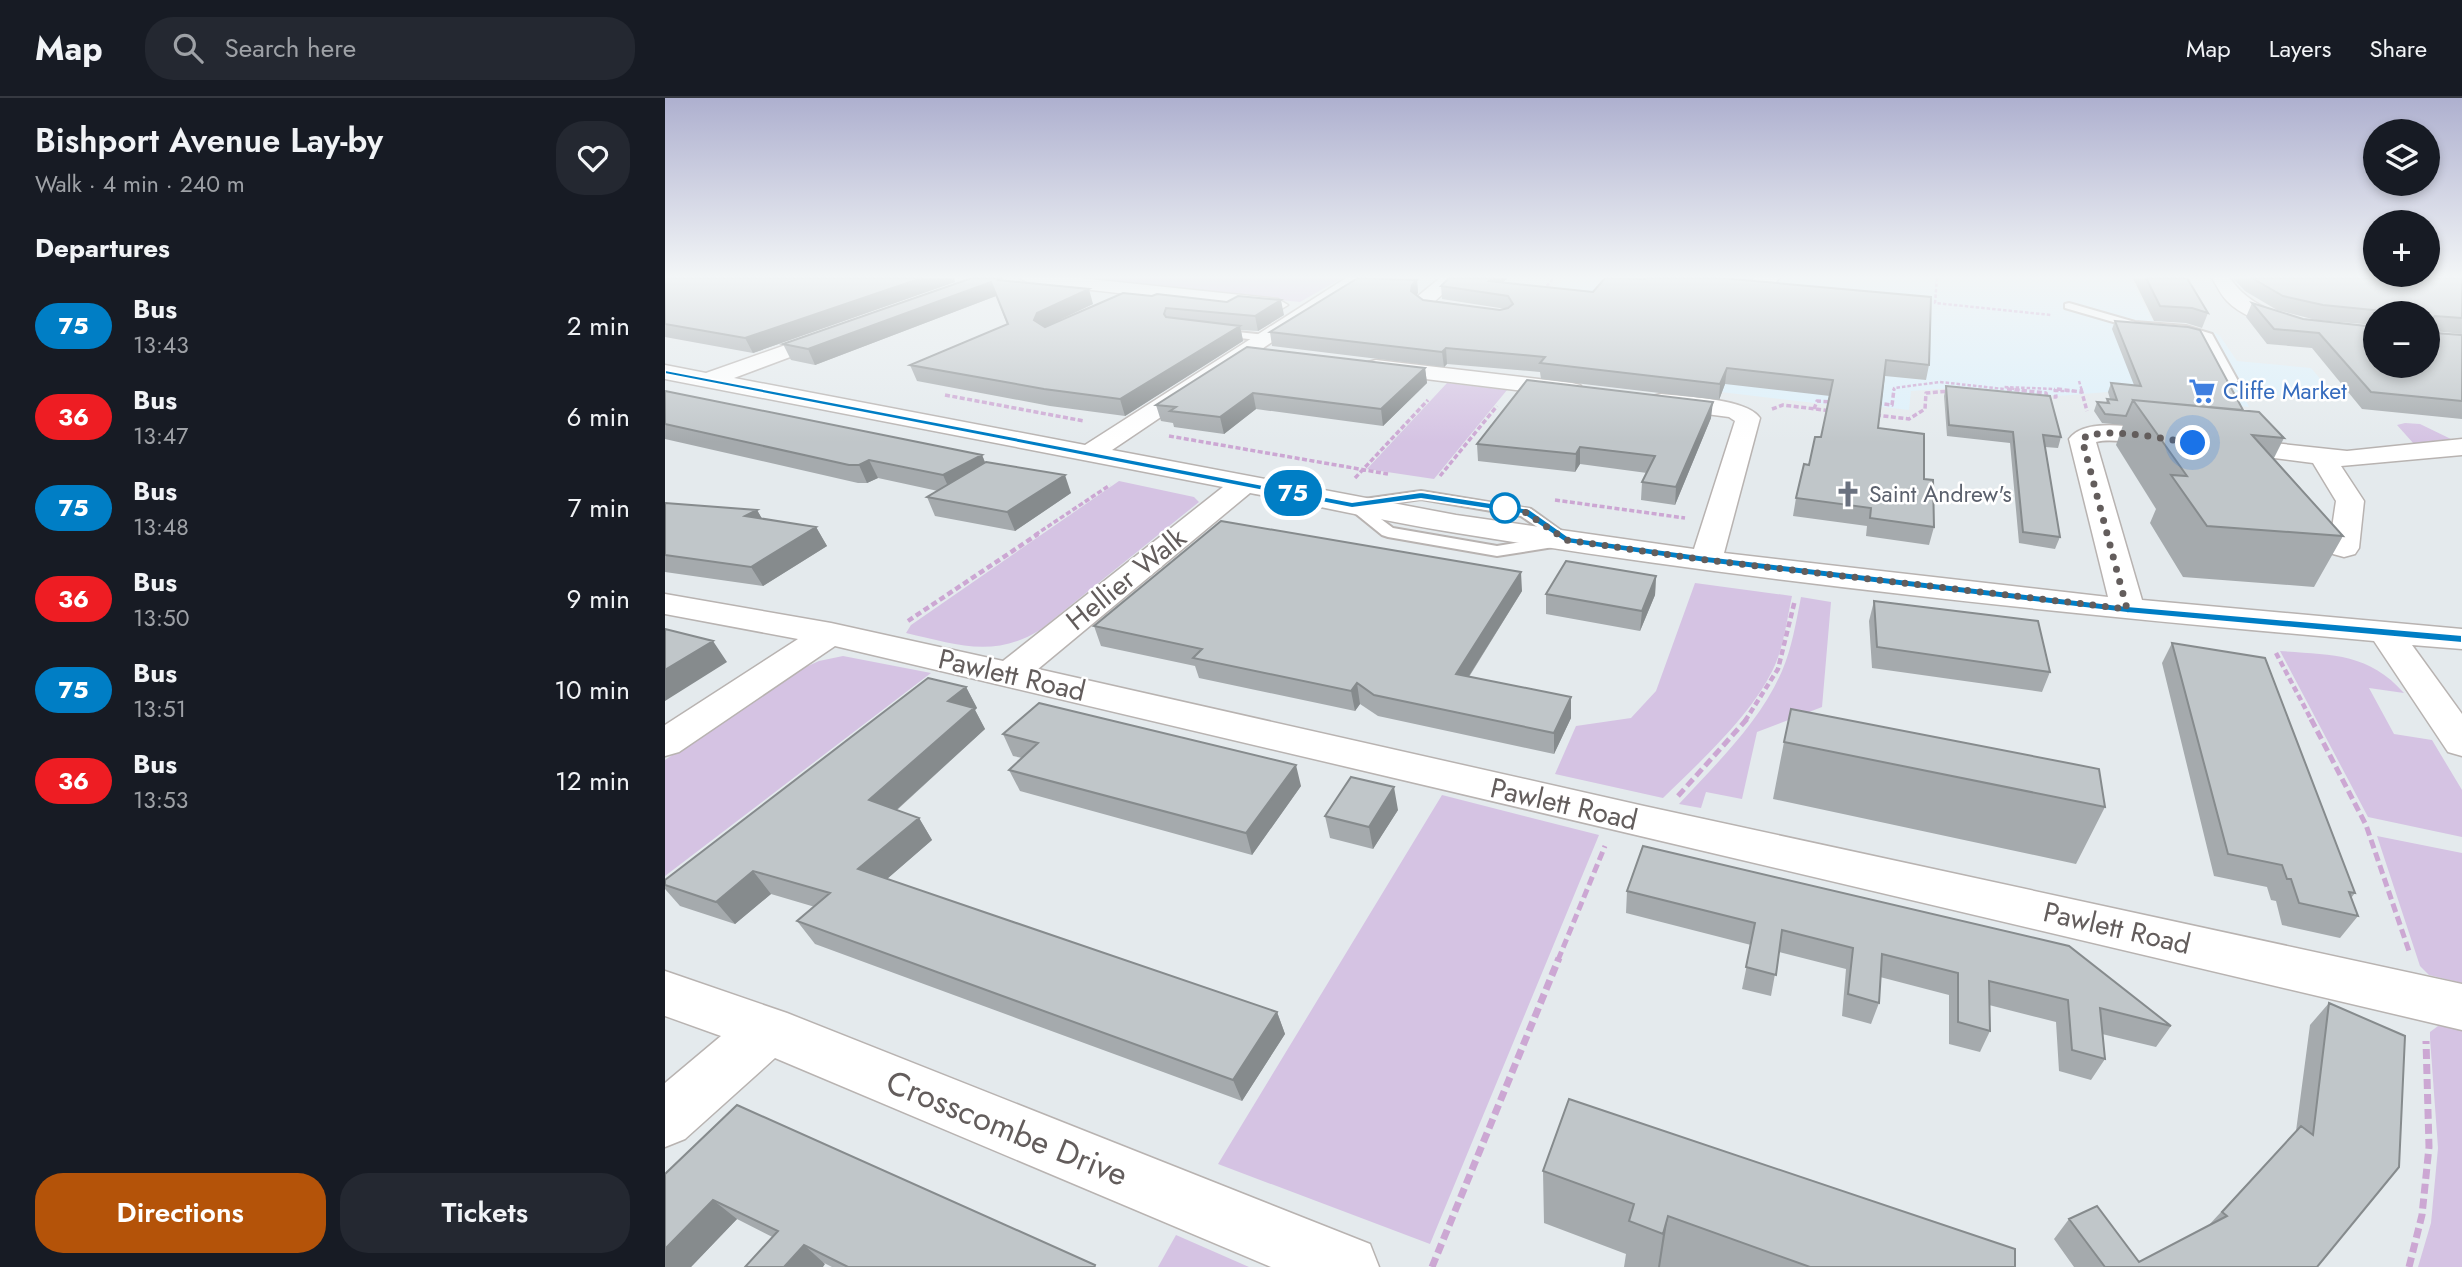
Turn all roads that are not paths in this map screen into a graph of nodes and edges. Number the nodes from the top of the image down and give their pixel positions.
1 (840, 333) edge
2 (1210, 333) edge
3 (1285, 333) edge
4 (2197, 333) edge
5 (1269, 347) junction
6 (1355, 365) edge
7 (665, 372) edge
8 (707, 380) junction
9 (2232, 381) dead end
10 (1592, 393) edge
11 (1644, 399) edge
12 (2462, 447) edge
13 (1089, 454) junction
14 (2322, 457) junction
15 (1244, 484) junction
16 (2344, 548) dead end
17 (1706, 560) junction
18 (665, 604) edge
19 (2127, 609) junction
20 (831, 633) junction
21 (2386, 633) junction
22 (2462, 639) edge
23 (1009, 674) junction
24 (665, 743) edge
25 (2462, 743) edge
26 (665, 993) edge
27 (2462, 1007) edge
28 (768, 1030) junction
29 (665, 1119) edge
30 (1347, 1267) edge

1 - 8 street
2 - 5 lane
3 - 5 street
4 - 9 lane
5 - 13 street
6 - 10 street
7 - 8 street
8 - 13 street
11 - 17 street
12 - 14 street
13 - 15 street
14 - 16 street
14 - 19 street
15 - 17 street
15 - 23 street, Hellier Walk
17 - 19 street
18 - 20 street, Pawlett Road
19 - 21 street
20 - 23 street, Pawlett Road
20 - 24 street
21 - 22 street
21 - 25 street
23 - 27 street, Pawlett Road
26 - 28 street, Crosscombe Drive
28 - 29 street
28 - 30 street, Crosscombe Drive

